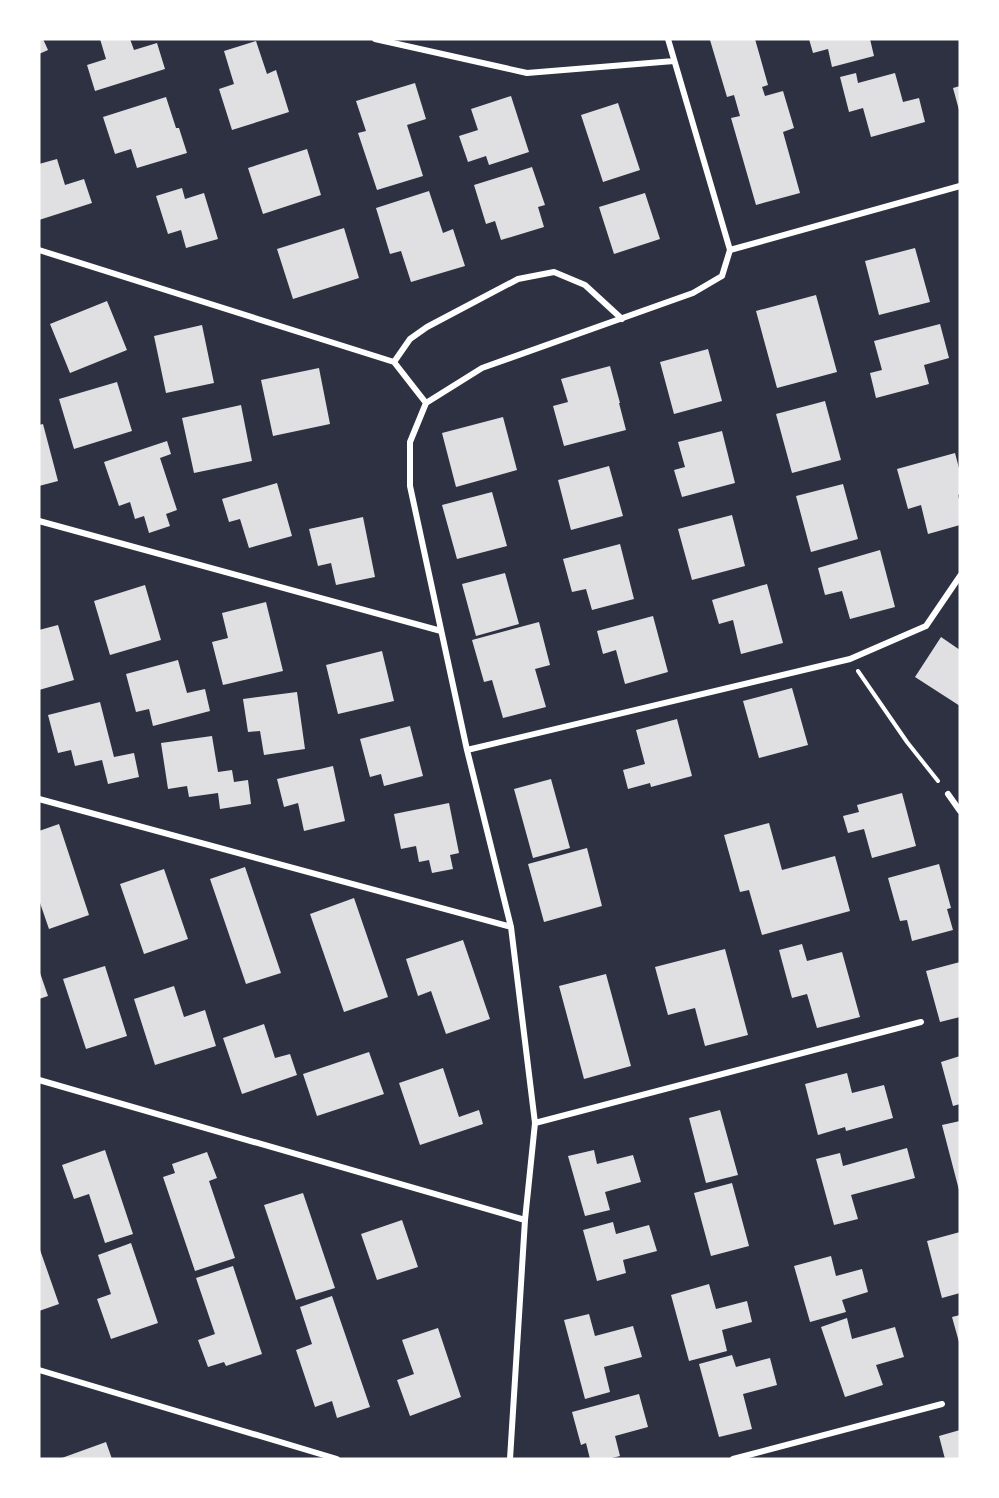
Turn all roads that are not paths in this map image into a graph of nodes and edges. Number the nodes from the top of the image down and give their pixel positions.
1 (375, 39) edge
2 (668, 39) edge
3 (674, 61) junction
4 (960, 186) edge
5 (39, 249) edge
6 (730, 250) junction
7 (622, 319) junction
8 (394, 362) junction
9 (426, 403) junction
10 (39, 521) edge
11 (960, 576) edge
12 (441, 631) junction
13 (467, 750) junction
14 (948, 794) road end
15 (39, 800) edge
16 (960, 811) edge
17 (511, 927) junction
18 (921, 1022) dead end
19 (39, 1080) edge
20 (535, 1123) junction
21 (525, 1220) junction
22 (39, 1370) edge
23 (942, 1404) dead end
24 (337, 1459) edge
25 (510, 1459) edge
26 (733, 1459) edge

1 - 3 street
2 - 3 street
3 - 6 street
4 - 6 street
5 - 8 street
6 - 7 street
7 - 8 street
7 - 9 street
8 - 9 street
9 - 12 street
10 - 12 street
11 - 13 street
12 - 13 street
13 - 17 street
14 - 16 street
15 - 17 street
17 - 20 street
18 - 20 street
19 - 21 street
20 - 21 street
21 - 25 street
22 - 24 street
23 - 26 street

